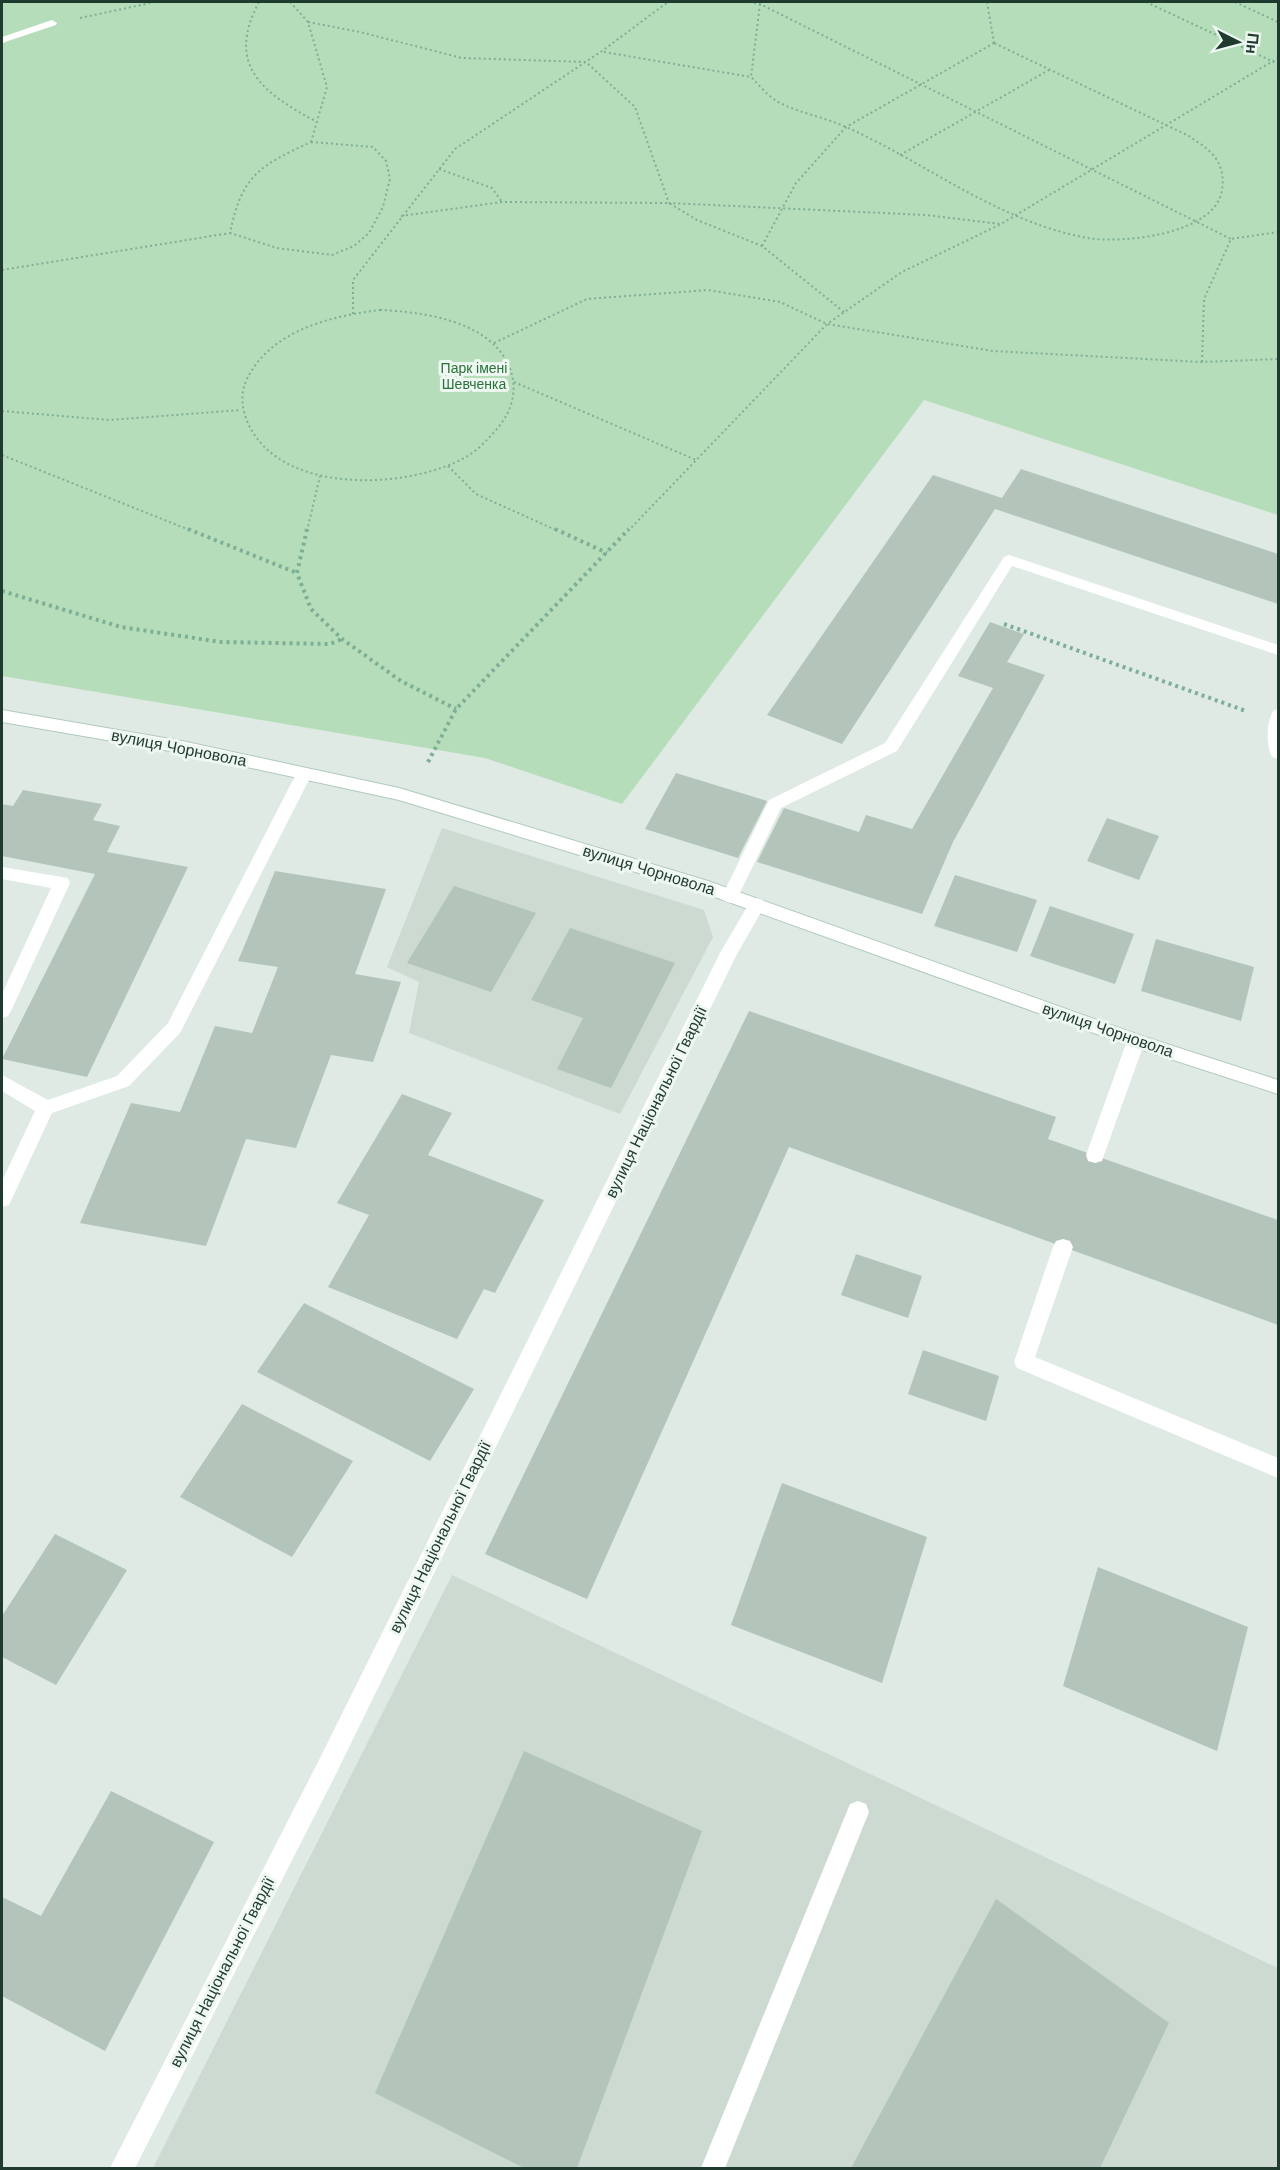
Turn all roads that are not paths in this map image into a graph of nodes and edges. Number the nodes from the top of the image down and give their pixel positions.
1 (52, 24) road end
2 (2, 40) edge
3 (1278, 650) edge
4 (2, 716) edge
5 (1277, 718) edge
6 (1278, 753) edge
7 (304, 774) junction
8 (2, 873) edge
9 (730, 896) junction
10 (757, 906) junction
11 (2, 1011) edge
12 (1136, 1041) junction
13 (2, 1082) edge
14 (1278, 1087) edge
15 (46, 1108) junction
16 (1095, 1155) dead end
17 (2, 1199) edge
18 (1064, 1247) dead end
19 (1278, 1468) edge
20 (858, 1812) dead end
21 (122, 2169) edge
22 (713, 2169) edge

1 - 2 main road
3 - 9 main road
4 - 7 main road, вулиця Чорновола
5 - 6 main road
7 - 9 main road, вулиця Чорновола
7 - 15 main road
8 - 11 main road
9 - 10 main road, вулиця Чорновола
10 - 12 main road, вулиця Чорновола
10 - 21 main road, вулиця Національної Гвардії
12 - 14 main road, вулиця Чорновола
12 - 16 main road
13 - 15 main road
15 - 17 main road
18 - 19 main road
20 - 22 main road

